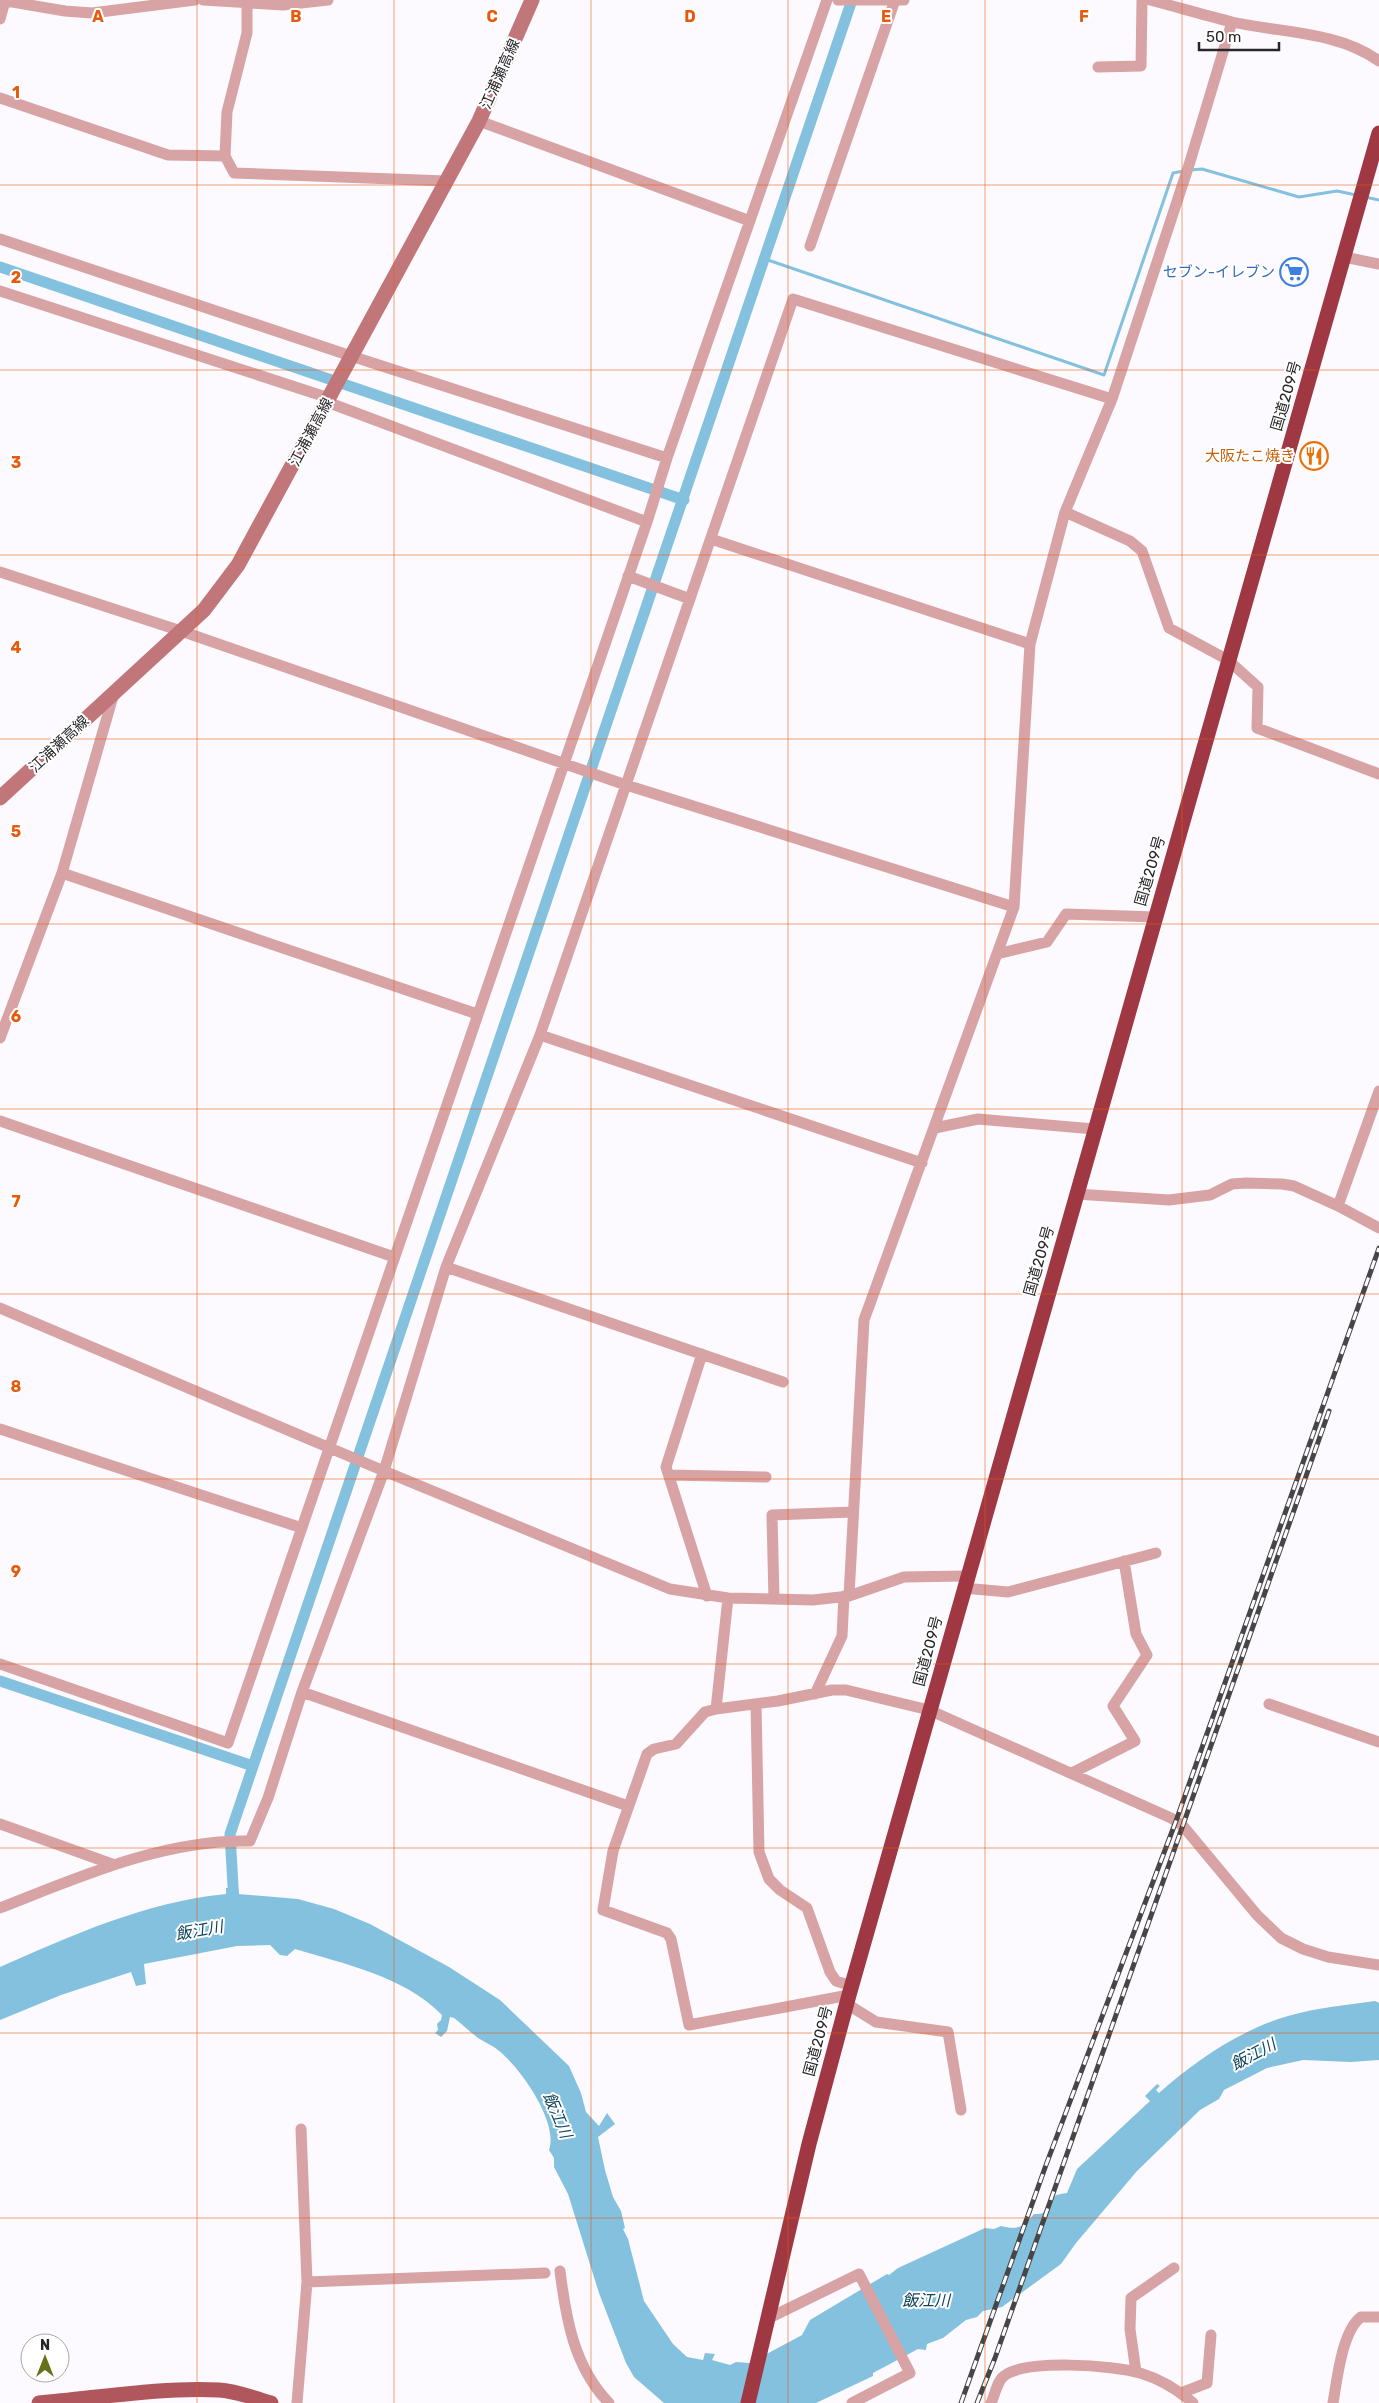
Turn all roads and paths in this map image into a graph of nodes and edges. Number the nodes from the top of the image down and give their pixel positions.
1 (195, 0) edge
2 (204, 0) edge
3 (328, 0) edge
4 (532, 0) edge
5 (827, 0) edge
6 (838, 0) edge
7 (1142, 0) edge
8 (1150, 0) edge
9 (3, 1) edge
10 (247, 1) edge
11 (894, 1) edge
12 (299, 2) edge
13 (0, 19) edge
14 (1232, 22) junction
15 (1379, 61) edge
16 (1098, 67) dead end
17 (0, 98) edge
18 (479, 121) junction
19 (1379, 133) edge
20 (225, 156) junction
21 (446, 181) junction
22 (750, 221) junction
23 (0, 239) edge
24 (810, 246) dead end
25 (1344, 257) junction
26 (1379, 264) edge
27 (0, 291) edge
28 (349, 360) junction
29 (1112, 399) junction
30 (328, 400) junction
31 (667, 458) junction
32 (1065, 512) junction
33 (647, 522) junction
34 (711, 539) junction
35 (0, 572) edge
36 (630, 577) junction
37 (687, 598) junction
38 (181, 631) junction
39 (1030, 644) junction
40 (1228, 660) junction
41 (114, 693) junction
42 (565, 765) junction
43 (1379, 774) edge
44 (624, 784) junction
45 (7, 785) edge
46 (0, 798) edge
47 (62, 873) junction
48 (1014, 907) junction
49 (1155, 917) junction
50 (997, 954) junction
51 (477, 1014) junction
52 (540, 1035) junction
53 (0, 1038) edge
54 (1379, 1091) edge
55 (0, 1121) edge
56 (935, 1128) junction
57 (1094, 1129) junction
58 (922, 1163) junction
59 (1076, 1194) junction
60 (1338, 1206) junction
61 (1379, 1228) edge
62 (394, 1257) junction
63 (446, 1267) junction
64 (0, 1308) edge
65 (702, 1354) junction
66 (783, 1382) dead end
67 (0, 1429) edge
68 (333, 1449) junction
69 (384, 1471) junction
70 (669, 1475) junction
71 (766, 1477) dead end
72 (854, 1512) junction
73 (302, 1528) junction
74 (1156, 1553) dead end
75 (1124, 1561) junction
76 (965, 1582) junction
77 (707, 1596) junction
78 (846, 1596) junction
79 (728, 1598) junction
80 (774, 1599) junction
81 (0, 1664) edge
82 (302, 1692) junction
83 (815, 1694) junction
84 (756, 1704) junction
85 (1269, 1704) dead end
86 (716, 1709) junction
87 (929, 1710) junction
88 (1379, 1742) edge
89 (1072, 1774) junction
90 (628, 1806) junction
91 (0, 1824) edge
92 (112, 1864) junction
93 (0, 1908) edge
94 (1379, 1965) edge
95 (849, 1995) junction
96 (961, 2110) dead end
97 (301, 2129) dead end
98 (1174, 2268) dead end
99 (560, 2271) dead end
100 (545, 2273) dead end
101 (307, 2282) junction
102 (1379, 2317) edge
103 (769, 2318) junction
104 (1211, 2335) dead end
105 (1136, 2372) junction
106 (1181, 2394) junction
107 (38, 2403) edge
108 (271, 2403) edge
109 (297, 2403) edge
110 (609, 2403) edge
111 (748, 2403) edge
112 (852, 2403) edge
113 (991, 2403) edge
114 (1193, 2403) edge
115 (1333, 2403) edge

1 - 9 street
2 - 10 street
3 - 12 street
4 - 18 main road, 江浦瀬高線
5 - 22 street
6 - 11 street
7 - 16 street
8 - 14 street
9 - 13 street
10 - 12 street
10 - 20 street
11 - 24 street
14 - 15 street
14 - 29 street
17 - 20 street
18 - 21 main road, 江浦瀬高線
18 - 22 street
19 - 25 highway, 国道209号
20 - 21 street
21 - 28 main road, 江浦瀬高線
22 - 31 street
23 - 28 street
25 - 26 street
25 - 40 highway, 国道209号
27 - 30 street
28 - 30 main road, 江浦瀬高線
28 - 31 street
29 - 32 street
29 - 34 street
30 - 33 street
30 - 38 main road, 江浦瀬高線
31 - 33 street
32 - 39 street
32 - 40 street
33 - 36 street
34 - 37 street
34 - 39 street
35 - 38 street
36 - 37 street
36 - 42 street
37 - 44 street
38 - 41 main road, 江浦瀬高線
38 - 42 street
39 - 48 street
40 - 43 street
40 - 49 highway, 国道209号
41 - 45 main road, 江浦瀬高線
41 - 47 street
42 - 44 street
42 - 51 street
44 - 48 street
44 - 52 street
45 - 46 main road, 江浦瀬高線
47 - 51 street
47 - 53 street
48 - 50 street
49 - 50 street
49 - 57 highway, 国道209号
50 - 56 street
51 - 62 street
52 - 58 street
52 - 63 street
54 - 60 street
55 - 62 street
56 - 57 street
56 - 58 street
57 - 59 highway, 国道209号
58 - 72 street
59 - 60 street
59 - 76 highway, 国道209号
60 - 61 street
62 - 68 street
63 - 65 street
63 - 69 street
64 - 68 street
65 - 66 street
65 - 70 street
67 - 73 street
68 - 69 street
68 - 73 street
69 - 77 street
69 - 82 street
70 - 71 street
70 - 77 street
72 - 78 street
72 - 80 street
73 - 81 street
74 - 75 street
75 - 76 street
75 - 89 street
76 - 78 street
76 - 87 highway, 国道209号
77 - 79 street
78 - 80 street
78 - 83 street
79 - 80 street
79 - 86 street
82 - 90 street
82 - 92 street
83 - 84 street
83 - 87 street
84 - 86 street
84 - 95 street
85 - 88 street
86 - 90 street
87 - 89 street
87 - 95 highway, 国道209号
89 - 94 street
90 - 95 street
91 - 92 street
92 - 93 street
95 - 96 street
95 - 103 highway, 国道209号
97 - 101 street
98 - 105 street
99 - 110 street
100 - 101 street
101 - 109 street
102 - 115 street
103 - 111 highway, 国道209号
103 - 112 street
104 - 106 street
105 - 106 street
105 - 113 street
106 - 114 street
107 - 108 main road

